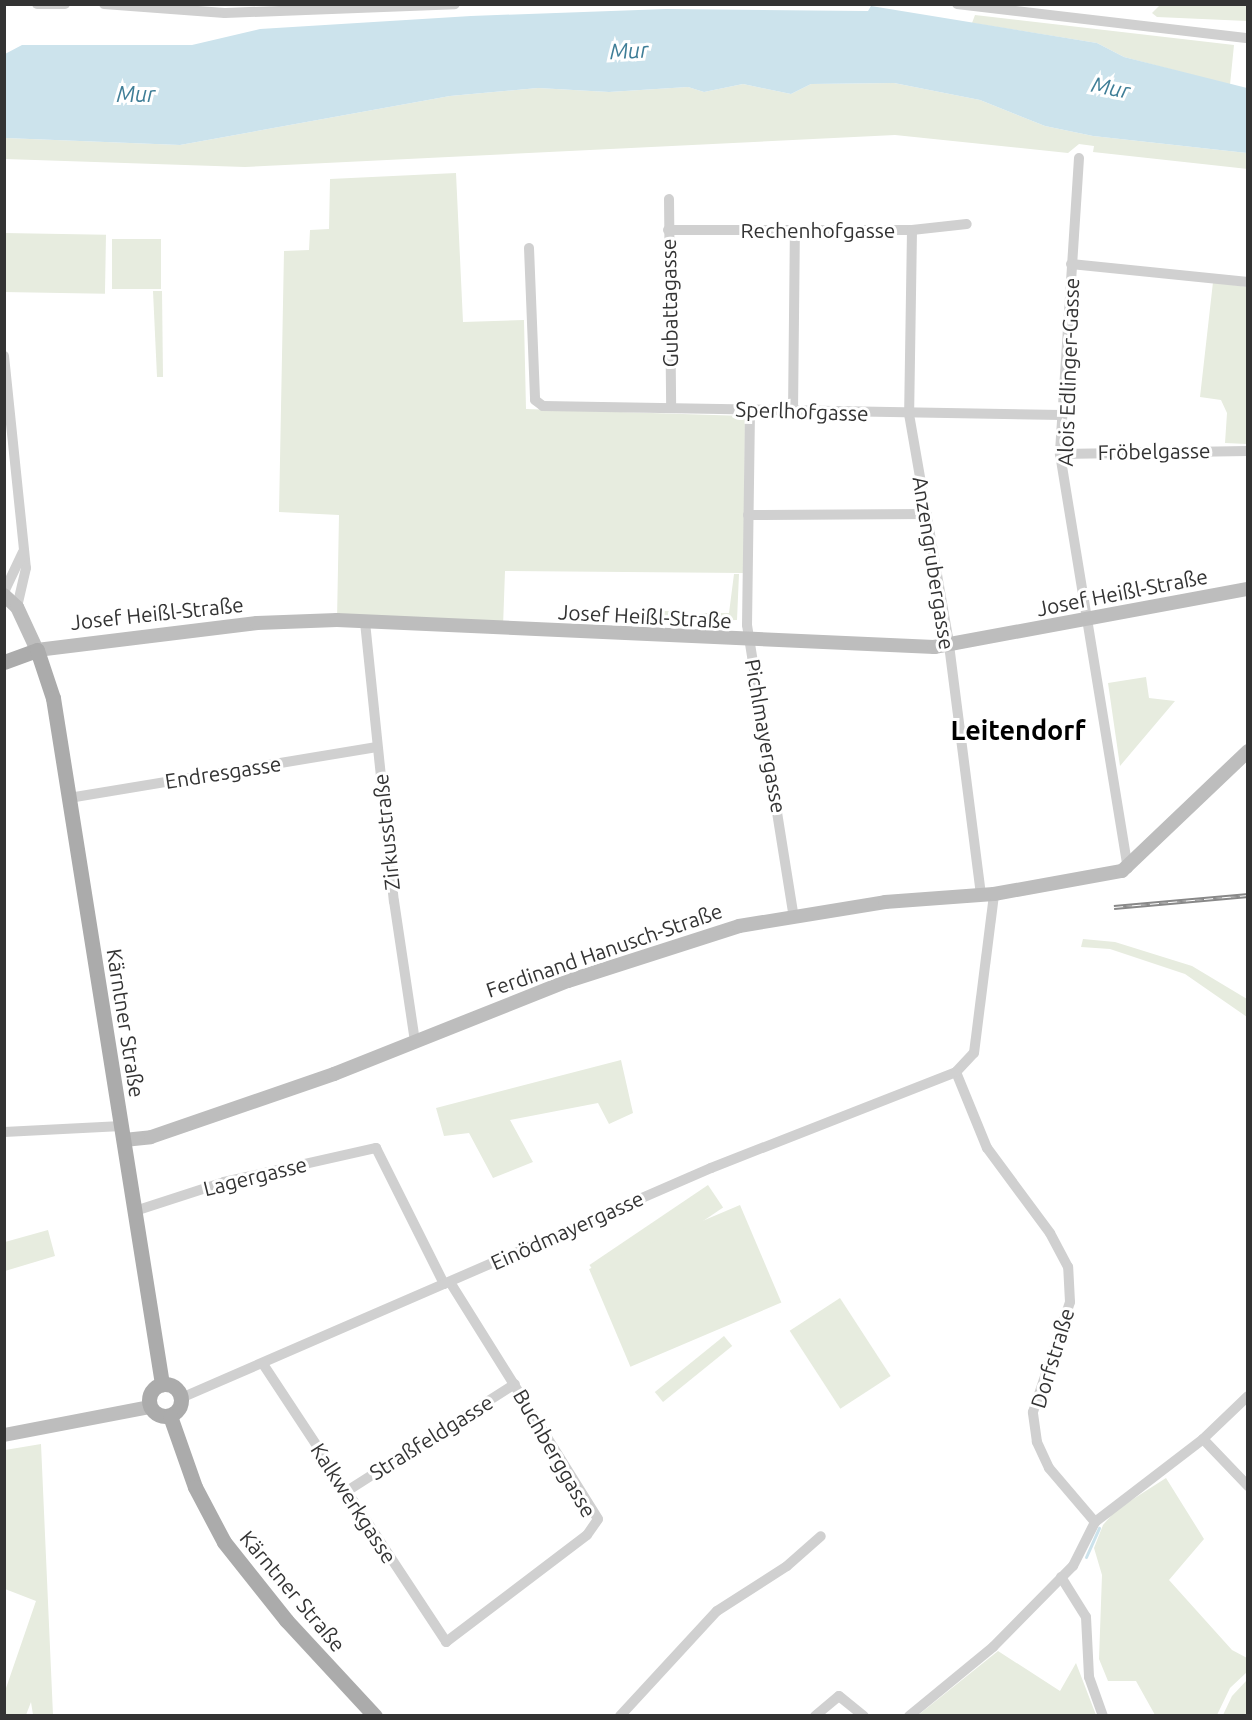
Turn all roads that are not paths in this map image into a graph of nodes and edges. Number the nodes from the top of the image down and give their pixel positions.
1 (37, 4) edge
2 (65, 4) edge
3 (104, 4) edge
4 (456, 4) edge
5 (957, 4) edge
6 (46, 5) edge
7 (1248, 38) edge
8 (1079, 158) dead end
9 (669, 199) dead end
10 (967, 224) dead end
11 (668, 230) junction
12 (795, 230) junction
13 (912, 230) junction
14 (528, 248) dead end
15 (1071, 264) junction
16 (1248, 282) edge
17 (4, 356) edge
18 (671, 407) junction
19 (750, 411) junction
20 (793, 412) junction
21 (909, 414) junction
22 (1062, 415) junction
23 (1248, 451) edge
24 (1060, 454) junction
25 (927, 514) junction
26 (748, 515) junction
27 (24, 549) junction
28 (1248, 589) edge
29 (4, 593) edge
30 (17, 607) junction
31 (1087, 619) junction
32 (365, 622) junction
33 (749, 642) junction
34 (949, 646) junction
35 (37, 650) junction
36 (4, 662) edge
37 (377, 747) junction
38 (1248, 751) edge
39 (69, 798) junction
40 (1128, 868) junction
41 (988, 895) junction
42 (794, 917) junction
43 (415, 1041) junction
44 (956, 1072) junction
45 (4, 1132) edge
46 (123, 1133) junction
47 (378, 1149) joint
48 (135, 1211) junction
49 (447, 1283) junction
50 (263, 1364) junction
51 (162, 1383) junction
52 (515, 1384) junction
53 (1248, 1396) edge
54 (181, 1398) junction
55 (150, 1407) junction
56 (170, 1416) junction
57 (4, 1435) edge
58 (1203, 1439) junction
59 (1248, 1486) edge
60 (347, 1491) junction
61 (1095, 1522) junction
62 (821, 1536) dead end
63 (1061, 1577) junction
64 (446, 1642) joint
65 (375, 1716) edge
66 (620, 1716) edge
67 (814, 1716) edge
68 (864, 1716) edge
69 (909, 1716) edge
70 (1103, 1716) edge

1 - 6 street
2 - 6 street
3 - 4 street
5 - 7 street
8 - 15 street, Alois Edlinger-Gasse
9 - 11 street, Gubattagasse
10 - 13 street, Rechenhofgasse
11 - 12 street, Rechenhofgasse
11 - 18 street, Gubattagasse
12 - 13 street, Rechenhofgasse
12 - 20 street
13 - 21 street, Anzengrubergasse
14 - 18 street, Sperlhofgasse
15 - 16 street
15 - 22 street, Alois Edlinger-Gasse
17 - 27 street
18 - 19 street, Sperlhofgasse
19 - 20 street, Sperlhofgasse
19 - 26 street, Pichlmayergasse
20 - 21 street, Sperlhofgasse
21 - 22 street, Sperlhofgasse
21 - 25 street, Anzengrubergasse
22 - 24 street, Alois Edlinger-Gasse
23 - 24 street, Fröbelgasse
24 - 31 street, Alois Edlinger-Gasse
25 - 26 street
25 - 34 street, Anzengrubergasse
26 - 33 street, Pichlmayergasse
27 - 29 street
27 - 30 street
28 - 31 main road, Josef Heißl-Straße
29 - 30 main road
30 - 35 main road
31 - 34 main road, Josef Heißl-Straße
31 - 40 street, Alois Edlinger-Gasse
32 - 33 main road, Josef Heißl-Straße
32 - 35 main road, Josef Heißl-Straße
32 - 37 street, Zirkusstraße
33 - 34 main road, Josef Heißl-Straße
33 - 42 street, Pichlmayergasse
34 - 41 street, Anzengrubergasse
35 - 36 main road
35 - 39 main road, Kärntner Straße
37 - 39 street, Endresgasse
37 - 43 street, Zirkusstraße
38 - 40 main road
39 - 46 main road, Kärntner Straße
40 - 41 main road, Ferdinand Hanusch-Straße
41 - 42 main road, Ferdinand Hanusch-Straße
41 - 44 street
42 - 43 main road, Ferdinand Hanusch-Straße
43 - 46 main road, Ferdinand Hanusch-Straße
44 - 49 street, Einödmayergasse
44 - 61 street, Dorfstraße
45 - 46 street
46 - 48 main road, Kärntner Straße
47 - 48 street, Lagergasse
47 - 49 street, Buchberggasse
48 - 51 main road, Kärntner Straße
49 - 50 street, Einödmayergasse
49 - 52 street, Buchberggasse
50 - 54 street, Einödmayergasse
50 - 60 street, Kalkwerkgasse
51 - 54 main road
51 - 55 main road
52 - 60 street, Straßfeldgasse
52 - 64 street, Buchberggasse
53 - 58 street
54 - 56 main road
55 - 56 main road
55 - 57 main road
56 - 65 main road, Kärntner Straße
58 - 59 street
58 - 61 street
60 - 64 street, Kalkwerkgasse
61 - 63 street
62 - 66 street
63 - 69 street
63 - 70 street
67 - 68 street

